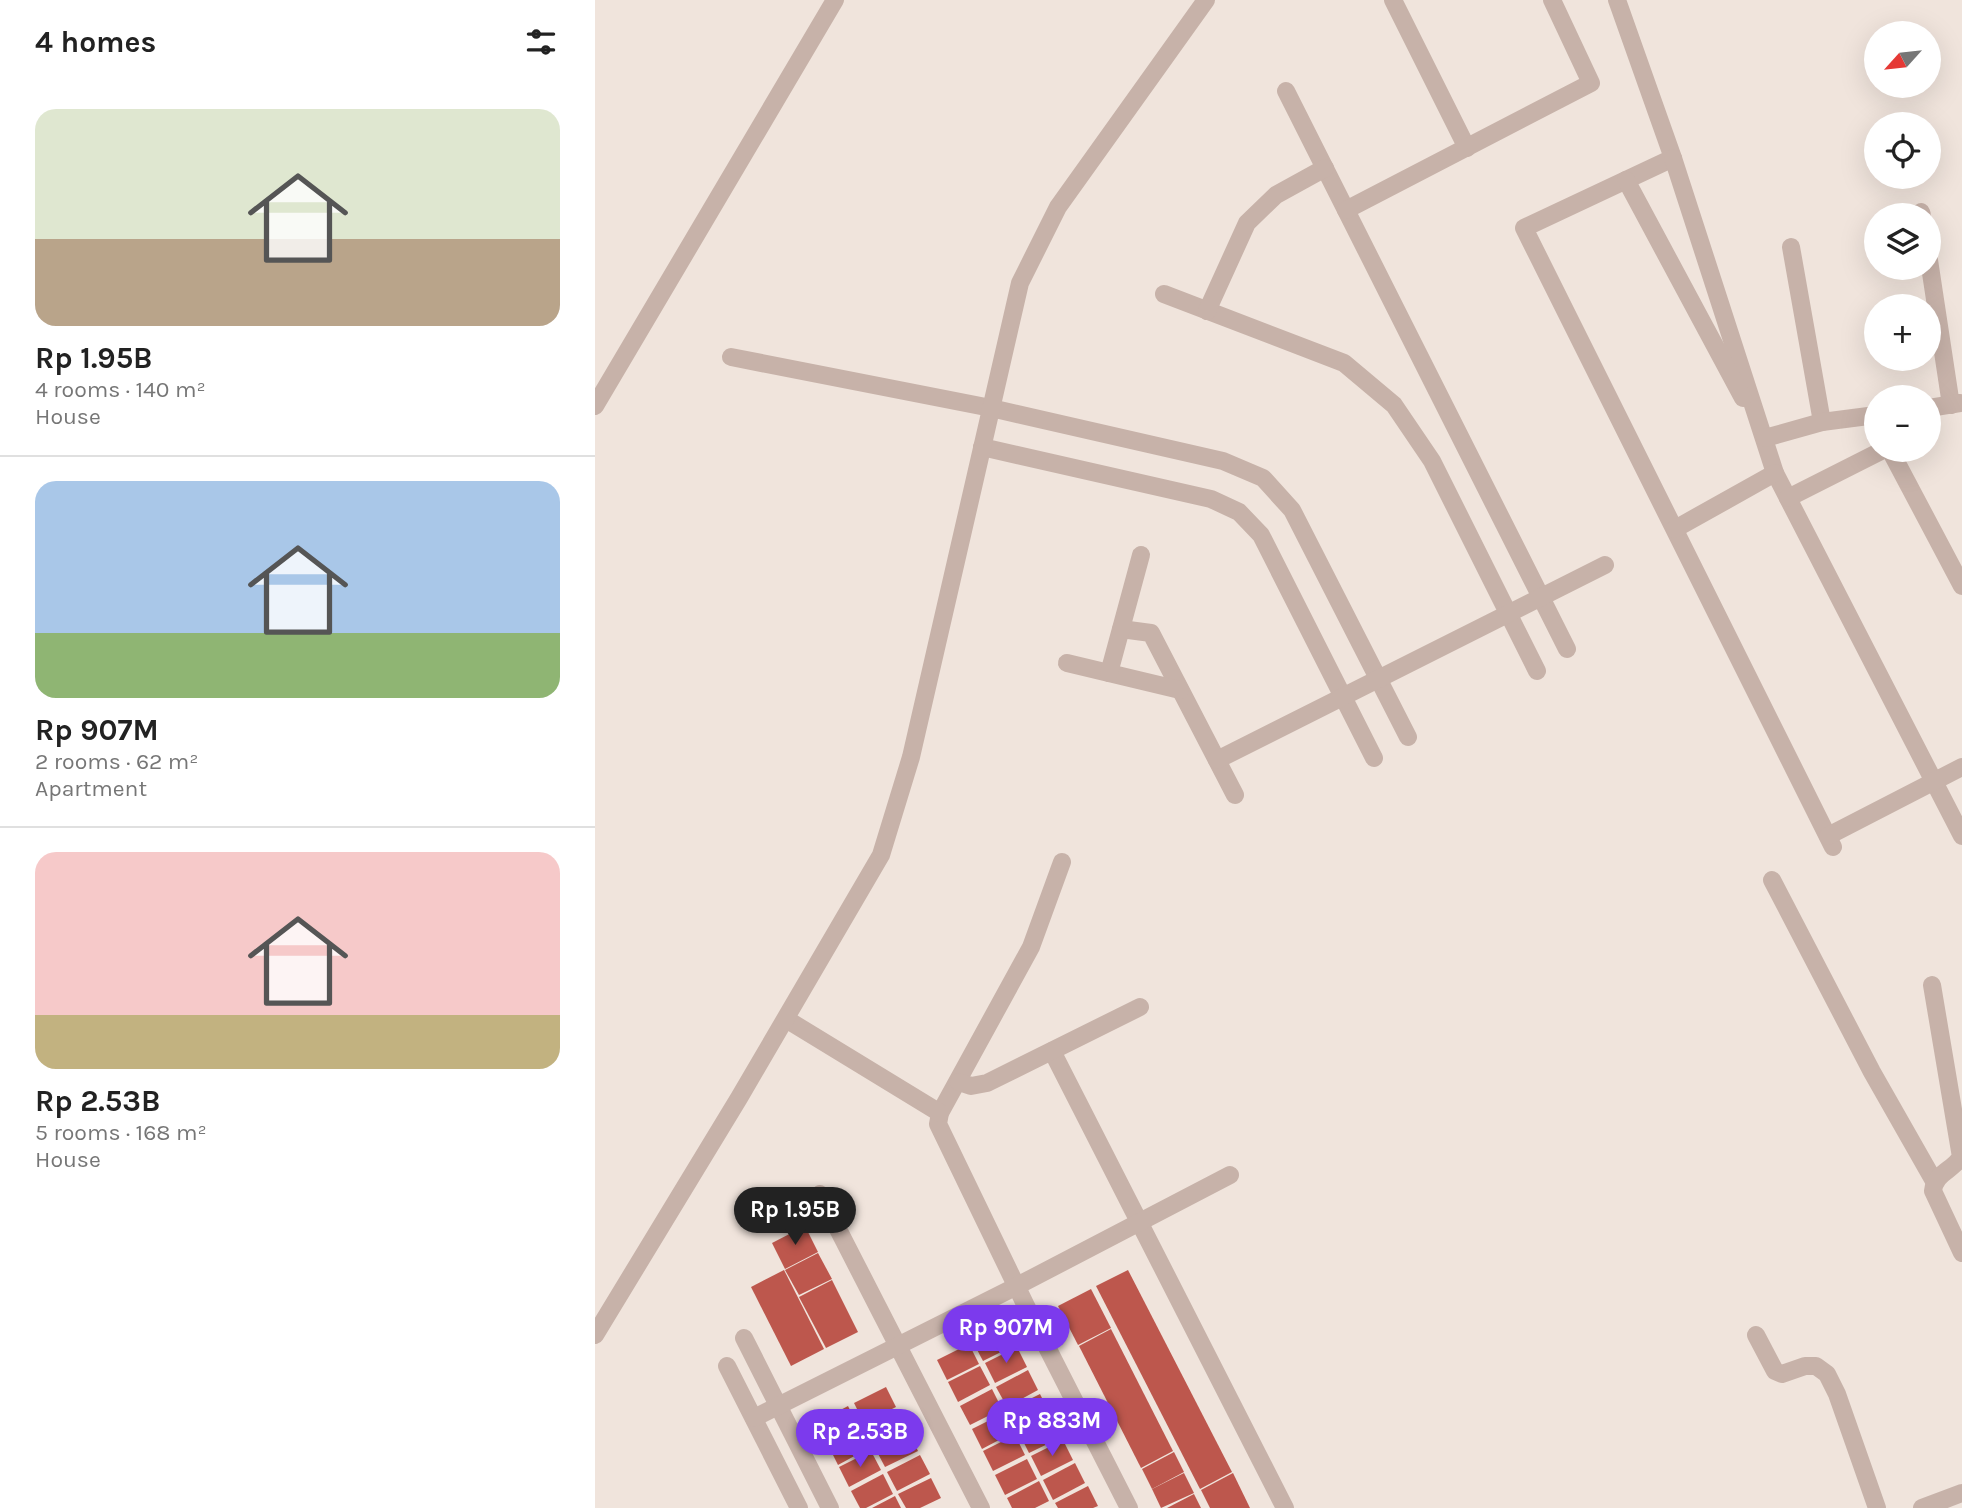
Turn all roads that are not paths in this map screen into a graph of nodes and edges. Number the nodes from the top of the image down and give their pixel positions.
1 (835, 0) edge
2 (1206, 0) edge
3 (1392, 0) edge
4 (1552, 0) edge
5 (1617, 0) edge
6 (1286, 91) dead end
7 (1467, 148) junction
8 (1673, 158) junction
9 (1325, 168) junction
10 (1626, 180) junction
11 (1346, 211) junction
12 (1791, 247) dead end
13 (1933, 280) edge
14 (1164, 294) dead end
15 (1207, 311) junction
16 (731, 357) dead end
17 (1957, 404) edge
18 (595, 406) edge
19 (991, 408) junction
20 (1864, 417) edge
21 (1822, 422) junction
22 (1765, 438) junction
23 (982, 447) junction
24 (1864, 460) edge
25 (1896, 462) edge
26 (1776, 473) junction
27 (1788, 498) junction
28 (1675, 529) junction
29 (1141, 555) dead end
30 (1605, 565) dead end
31 (1962, 586) edge
32 (1541, 598) junction
33 (1509, 614) junction
34 (1121, 629) junction
35 (1567, 649) dead end
36 (1067, 663) dead end
37 (1537, 671) dead end
38 (1109, 674) junction
39 (1378, 679) junction
40 (1181, 690) junction
41 (1343, 697) junction
42 (1408, 737) dead end
43 (1374, 758) dead end
44 (1217, 760) junction
45 (1962, 768) edge
46 (1934, 782) junction
47 (1235, 795) dead end
48 (1962, 836) edge
49 (1062, 862) dead end
50 (1772, 880) dead end
51 (1932, 985) dead end
52 (1140, 1007) dead end
53 (786, 1019) junction
54 (1052, 1051) junction
55 (958, 1082) junction
56 (1957, 1097) edge
57 (940, 1113) junction
58 (1230, 1175) dead end
59 (1934, 1181) junction
60 (820, 1194) dead end
61 (1138, 1222) junction
62 (1962, 1253) edge
63 (1017, 1286) junction
64 (595, 1335) edge
65 (1756, 1335) dead end
66 (744, 1338) dead end
67 (898, 1345) junction
68 (727, 1366) dead end
69 (777, 1406) junction
70 (754, 1418) junction
71 (1962, 1493) edge
72 (799, 1508) edge
73 (829, 1508) edge
74 (981, 1508) edge
75 (1129, 1508) edge
76 (1285, 1508) edge
77 (1877, 1508) edge
78 (1922, 1508) edge

1 - 18 street
2 - 19 street
3 - 7 street
4 - 7 street
5 - 8 street
6 - 9 street
7 - 11 street
8 - 10 street
8 - 22 street
9 - 11 street
9 - 15 street
10 - 22 street
10 - 28 street
11 - 32 street
12 - 21 street
13 - 17 street
14 - 15 street
15 - 33 street
16 - 19 street
19 - 23 street
19 - 39 street
20 - 21 street
21 - 22 street
22 - 26 street
23 - 41 street
23 - 53 street
24 - 27 street
25 - 31 street
26 - 27 street
26 - 28 street
27 - 46 street
28 - 46 street
29 - 34 street
30 - 32 street
32 - 33 street
32 - 35 street
33 - 37 street
33 - 39 street
34 - 38 street
34 - 40 street
36 - 38 street
38 - 40 street
39 - 41 street
39 - 42 street
40 - 44 street
41 - 43 street
41 - 44 street
44 - 47 street
45 - 46 street
46 - 48 street
49 - 55 street
50 - 59 street
51 - 56 street
52 - 54 street
53 - 57 street
53 - 64 street
54 - 55 street
54 - 61 street
55 - 57 street
56 - 59 street
57 - 63 street
58 - 61 street
59 - 62 street
60 - 67 street
61 - 63 street
61 - 76 street
63 - 67 street
63 - 75 street
65 - 77 street
66 - 69 street
67 - 69 street
67 - 74 street
68 - 70 street
69 - 70 street
69 - 73 street
70 - 72 street
71 - 78 street

